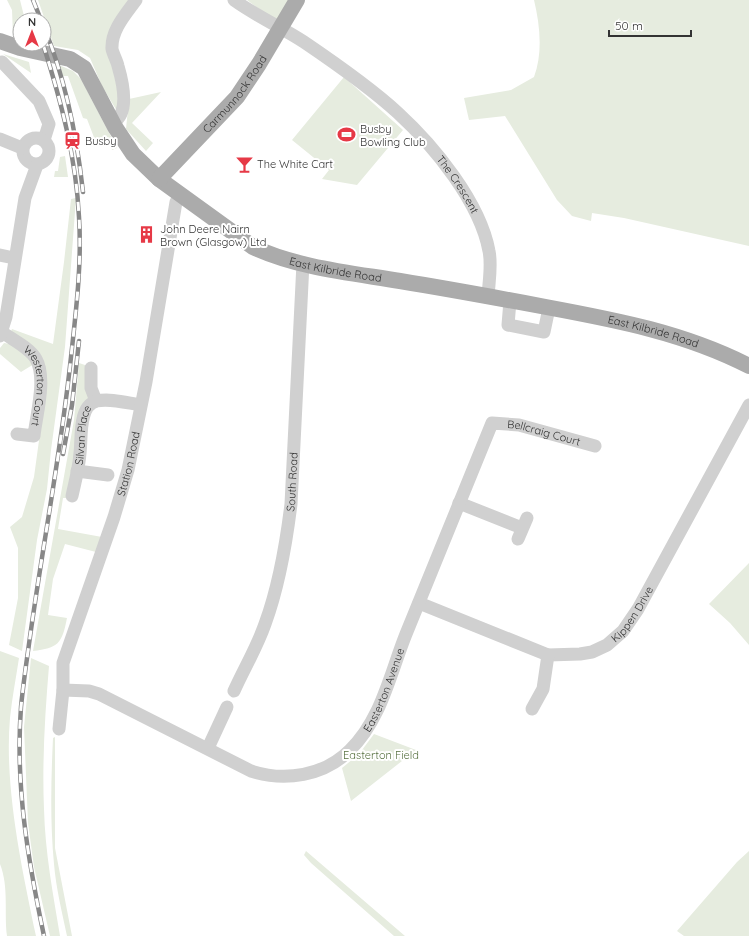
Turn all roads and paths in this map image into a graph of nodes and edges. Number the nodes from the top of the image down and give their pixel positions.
1 (136, 0) edge
2 (234, 0) edge
3 (297, 0) edge
4 (280, 27) junction
5 (0, 41) edge
6 (2, 62) dead end
7 (113, 123) junction
8 (0, 139) edge
9 (44, 140) junction
10 (22, 148) junction
11 (37, 165) junction
12 (159, 179) junction
13 (181, 195) junction
14 (0, 255) edge
15 (14, 258) junction
16 (303, 263) junction
17 (488, 296) junction
18 (510, 301) junction
19 (550, 308) junction
20 (1, 334) edge
21 (749, 366) edge
22 (91, 368) dead end
23 (96, 401) junction
24 (140, 405) junction
25 (749, 405) edge
26 (492, 423) joint
27 (17, 434) dead end
28 (595, 446) dead end
29 (77, 470) junction
30 (108, 475) dead end
31 (72, 496) dead end
32 (459, 503) junction
33 (522, 528) dead end
34 (419, 603) junction
35 (548, 654) junction
36 (63, 690) junction
37 (234, 691) dead end
38 (227, 707) dead end
39 (532, 709) dead end
40 (59, 729) dead end
41 (208, 748) junction

1 - 7 street
2 - 4 street, The Crescent
3 - 4 main road, Carmunnock Road
4 - 12 main road, Carmunnock Road
4 - 17 street, The Crescent
5 - 7 main road, East Kilbride Road
6 - 9 street
7 - 12 main road, East Kilbride Road
8 - 10 street
9 - 10 street
9 - 11 street
10 - 11 street
11 - 15 street
12 - 13 main road, East Kilbride Road
13 - 16 main road, East Kilbride Road
13 - 24 street, Station Road
14 - 15 street
15 - 20 street
16 - 17 main road, East Kilbride Road
16 - 37 street, South Road
17 - 18 main road, East Kilbride Road
18 - 19 main road, East Kilbride Road
18 - 19 street
19 - 21 main road, East Kilbride Road
20 - 27 street, Westerton Court
22 - 23 street
23 - 24 street, Silvan Place
23 - 29 street, Silvan Place
24 - 36 street, Station Road
25 - 35 street, Kippen Drive
26 - 28 street, Bellcraig Court
26 - 32 street, Easterton Avenue
29 - 30 street, Silvan Place
29 - 31 street, Silvan Place
32 - 33 street
32 - 34 street, Easterton Avenue
34 - 35 street, Kippen Drive
34 - 41 street, Easterton Avenue
35 - 39 street
36 - 40 street, Station Road
36 - 41 street, Easterton Avenue
38 - 41 street

